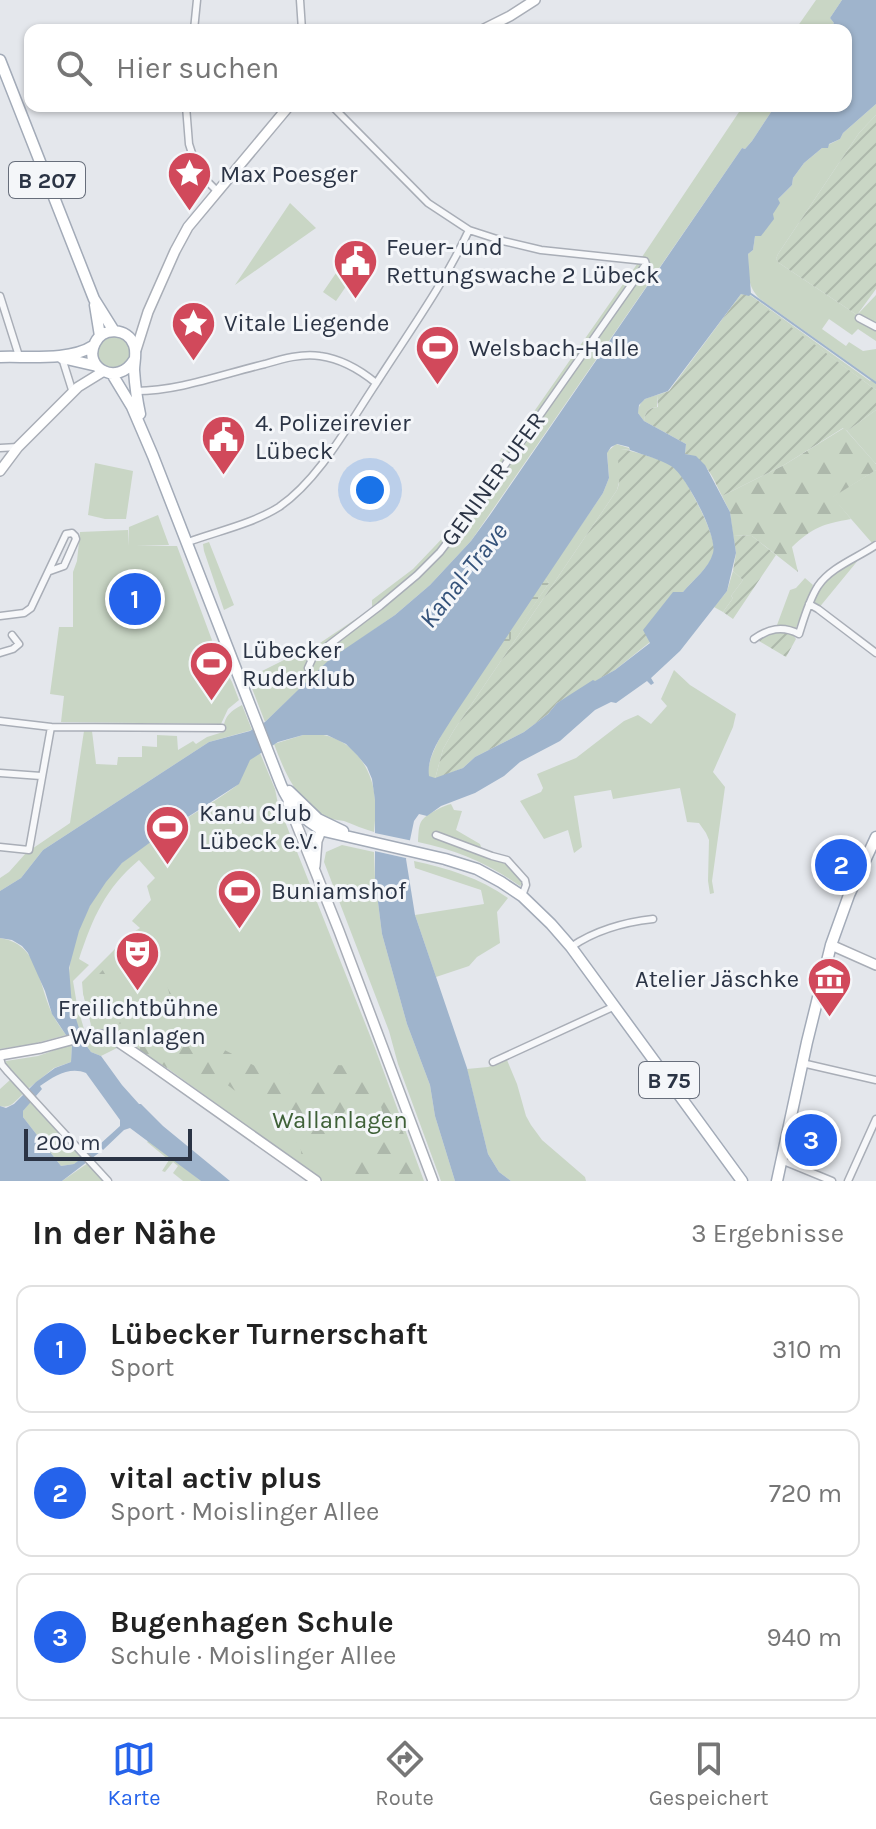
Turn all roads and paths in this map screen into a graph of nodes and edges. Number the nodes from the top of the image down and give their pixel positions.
1 (197, 0) edge
2 (300, 0) edge
3 (535, 0) edge
4 (195, 24) edge
5 (302, 24) edge
6 (494, 24) edge
7 (0, 60) edge
8 (186, 112) edge
9 (284, 112) edge
10 (338, 112) edge
11 (217, 191) junction
12 (469, 230) junction
13 (0, 296) edge
14 (94, 299) junction
15 (148, 312) junction
16 (859, 318) dead end
17 (876, 327) edge
18 (114, 331) junction
19 (125, 334) junction
20 (96, 341) junction
21 (135, 355) junction
22 (19, 356) junction
23 (0, 357) edge
24 (57, 357) junction
25 (99, 367) junction
26 (376, 383) junction
27 (75, 390) junction
28 (136, 391) junction
29 (18, 447) junction
30 (0, 448) edge
31 (153, 456) junction
32 (0, 471) edge
33 (188, 542) junction
34 (876, 545) edge
35 (50, 571) junction
36 (809, 604) junction
37 (0, 616) edge
38 (12, 635) dead end
39 (754, 639) dead end
40 (876, 641) edge
41 (873, 651) edge
42 (0, 653) edge
43 (308, 668) dead end
44 (0, 721) edge
45 (51, 727) junction
46 (222, 728) dead end
47 (0, 773) edge
48 (41, 776) junction
49 (278, 776) junction
50 (284, 793) junction
51 (319, 824) junction
52 (436, 835) dead end
53 (340, 836) junction
54 (876, 837) edge
55 (361, 839) junction
56 (0, 847) edge
57 (311, 851) junction
58 (522, 896) junction
59 (653, 919) dead end
60 (831, 945) junction
61 (571, 947) junction
62 (876, 965) edge
63 (615, 1006) junction
64 (0, 1056) edge
65 (493, 1062) dead end
66 (802, 1063) junction
67 (876, 1080) edge
68 (876, 1119) edge
69 (867, 1139) junction
70 (876, 1141) edge
71 (781, 1160) junction
72 (108, 1181) edge
73 (316, 1181) edge
74 (433, 1181) edge
75 (742, 1181) edge
76 (777, 1181) edge
77 (832, 1181) edge
78 (848, 1181) edge

1 - 4 street
2 - 5 street
3 - 6 main road
7 - 14 main road, B 207
8 - 11 street
9 - 11 main road
10 - 12 street
11 - 15 main road
12 - 26 street
12 - 43 street, GENINER UFER
13 - 22 street
14 - 18 main road, B 207
14 - 20 main road, B 207
15 - 19 main road
15 - 21 main road
16 - 17 street
18 - 19 main road
18 - 20 main road
19 - 21 main road
20 - 24 main road
20 - 25 main road
21 - 25 main road
21 - 28 main road, B 75
22 - 23 main road
22 - 24 main road
24 - 25 main road
24 - 27 street
25 - 27 main road
25 - 27 main road
25 - 31 main road, B 75
26 - 28 street
26 - 33 street
27 - 29 main road
28 - 31 main road, B 75
29 - 30 street
29 - 32 main road
31 - 33 main road, B 75
33 - 49 main road, B 75
34 - 36 street
35 - 35 street
35 - 37 street
36 - 39 street
36 - 41 street
38 - 42 street
40 - 41 street
44 - 45 street
45 - 46 street
45 - 48 street
47 - 48 street
48 - 56 street
49 - 50 main road, B 75
49 - 51 main road, B 75
50 - 51 main road, B 75
50 - 57 main road
51 - 53 main road, B 75
51 - 55 main road, B 75
51 - 57 main road
52 - 58 street
53 - 55 main road, B 75
53 - 57 main road
54 - 60 main road
55 - 58 main road, B 75
57 - 74 main road
58 - 61 main road, B 75
59 - 61 street
60 - 62 main road
60 - 66 main road
61 - 63 main road, B 75
63 - 65 street
63 - 75 main road, B 75
64 - 72 street
64 - 73 main road
66 - 67 street
66 - 71 main road
68 - 69 street
69 - 70 street
69 - 78 street
71 - 76 main road
71 - 77 street

